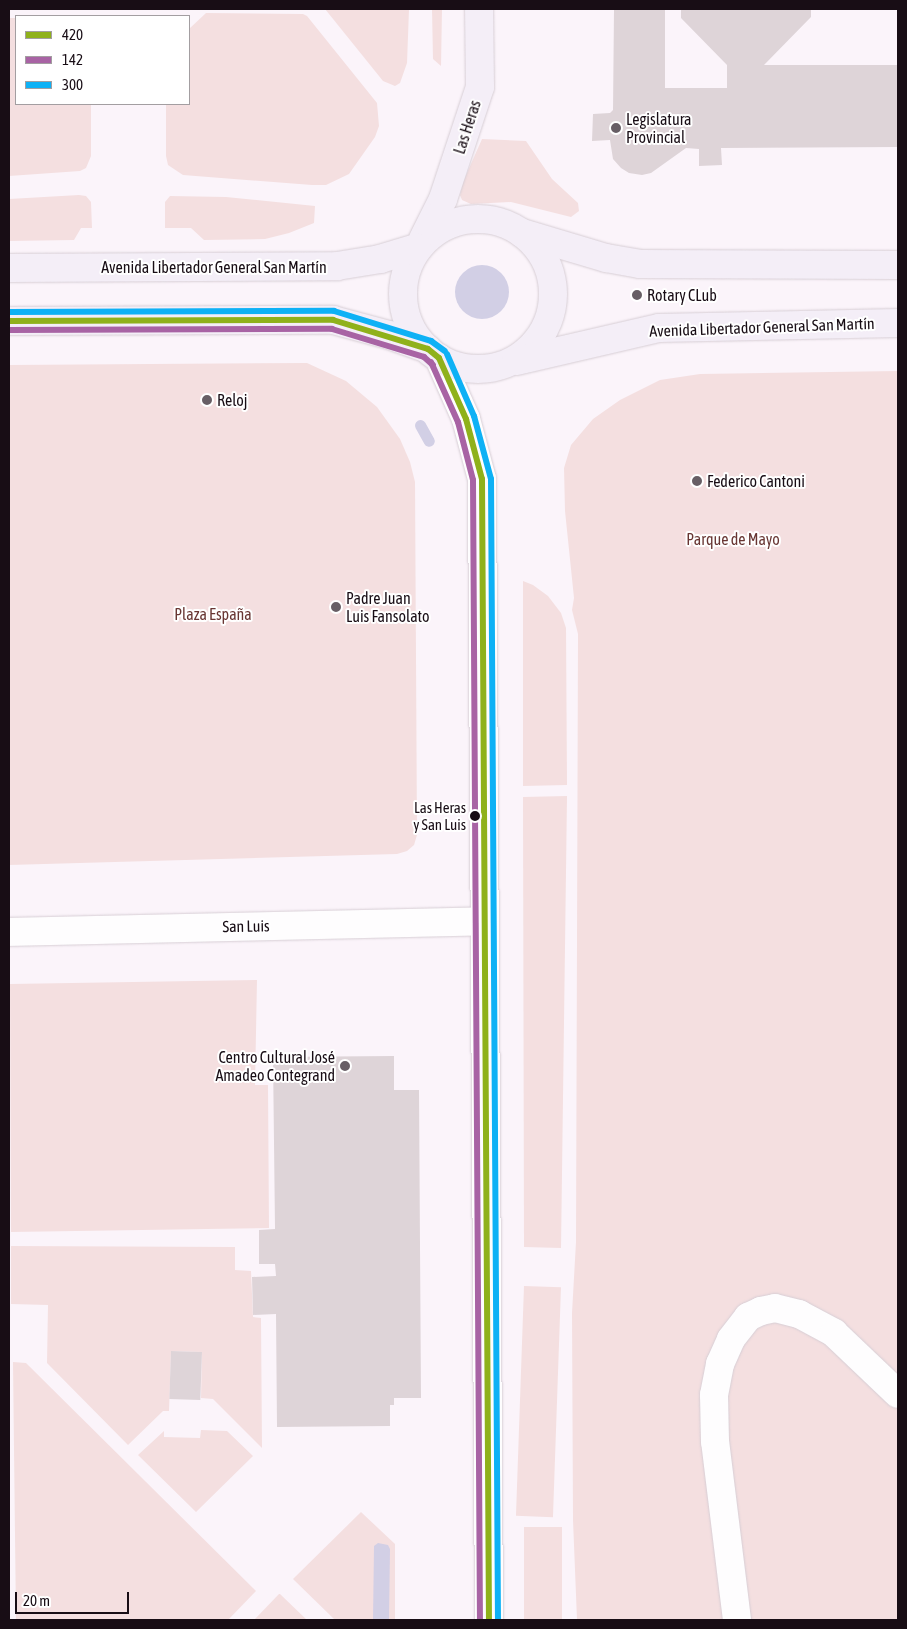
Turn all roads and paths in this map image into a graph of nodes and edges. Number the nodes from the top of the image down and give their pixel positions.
1 (479, 9) edge
2 (522, 233) junction
3 (420, 243) junction
4 (898, 266) edge
5 (9, 268) edge
6 (9, 321) edge
7 (898, 323) edge
8 (434, 354) junction
9 (509, 363) junction
10 (484, 921) junction
11 (9, 932) edge
12 (898, 1394) edge
13 (489, 1620) edge
14 (736, 1620) edge

1 - 3 main road, Las Heras
2 - 3 main road
2 - 4 main road
2 - 9 main road
3 - 5 main road, Avenida Libertador General San Martín
3 - 8 main road
6 - 8 main road
7 - 9 main road, Avenida Libertador General San Martín
8 - 9 main road
8 - 10 street
10 - 11 street, San Luis
10 - 13 street
12 - 14 street

